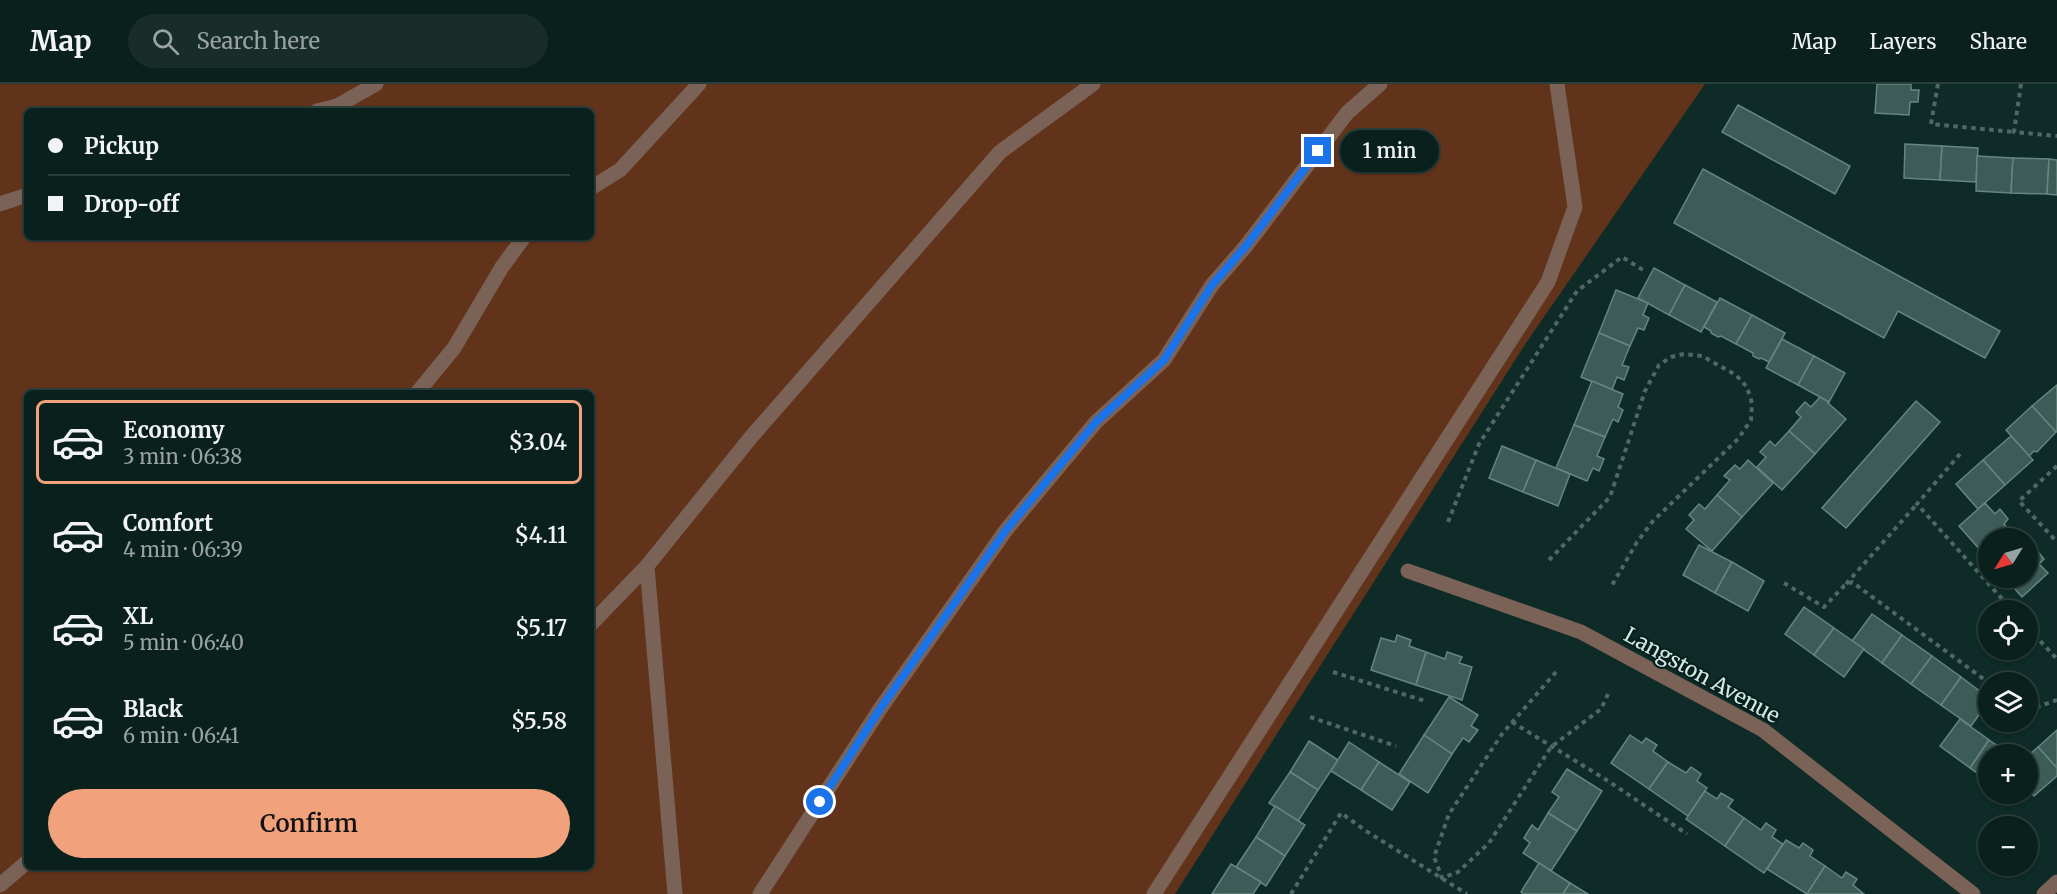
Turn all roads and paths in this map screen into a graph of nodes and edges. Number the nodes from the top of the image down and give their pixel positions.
1 (376, 84) edge
2 (699, 84) edge
3 (1093, 84) edge
4 (1380, 84) edge
5 (1557, 84) edge
6 (1938, 84) edge
7 (2021, 84) edge
8 (330, 108) edge
9 (2014, 132) junction
10 (2057, 136) edge
11 (594, 186) edge
12 (24, 196) edge
13 (0, 204) edge
14 (522, 240) edge
15 (1644, 270) dead end
16 (419, 390) edge
17 (1960, 454) dead end
18 (2057, 466) edge
19 (1917, 504) junction
20 (1448, 522) dead end
21 (2057, 542) edge
22 (1549, 560) dead end
23 (647, 566) junction
24 (1408, 571) dead end
25 (1784, 583) dead end
26 (1844, 585) junction
27 (1611, 587) dead end
28 (2003, 600) edge
29 (594, 621) edge
30 (2038, 639) edge
31 (2057, 659) edge
32 (1333, 672) dead end
33 (1556, 672) dead end
34 (1978, 674) edge
35 (1608, 694) dead end
36 (2057, 700) edge
37 (1425, 701) dead end
38 (2038, 707) edge
39 (1310, 717) dead end
40 (1512, 723) junction
41 (1396, 746) dead end
42 (1551, 747) junction
43 (1687, 834) dead end
44 (24, 865) edge
45 (1442, 878) junction
46 (2057, 882) edge
47 (0, 885) edge
48 (675, 894) edge
49 (759, 894) edge
50 (1154, 894) edge
51 (1291, 894) edge
52 (1467, 894) edge
53 (1972, 894) edge
54 (2044, 894) edge

1 - 8 street
2 - 11 street
3 - 23 street
4 - 49 street
5 - 50 street
6 - 9 path
7 - 9 path
9 - 10 path
12 - 13 street
14 - 16 street
15 - 20 path
17 - 19 path
18 - 21 path
19 - 26 path
19 - 28 path
22 - 27 path
23 - 29 street
23 - 48 street
24 - 53 street, Langston Avenue
25 - 26 path
26 - 34 path
30 - 31 path
32 - 37 path
33 - 40 path
35 - 42 path
36 - 38 path
39 - 41 path
40 - 42 path
40 - 45 path
42 - 43 path
42 - 45 path
44 - 47 street
45 - 51 path
45 - 52 path
46 - 54 street

